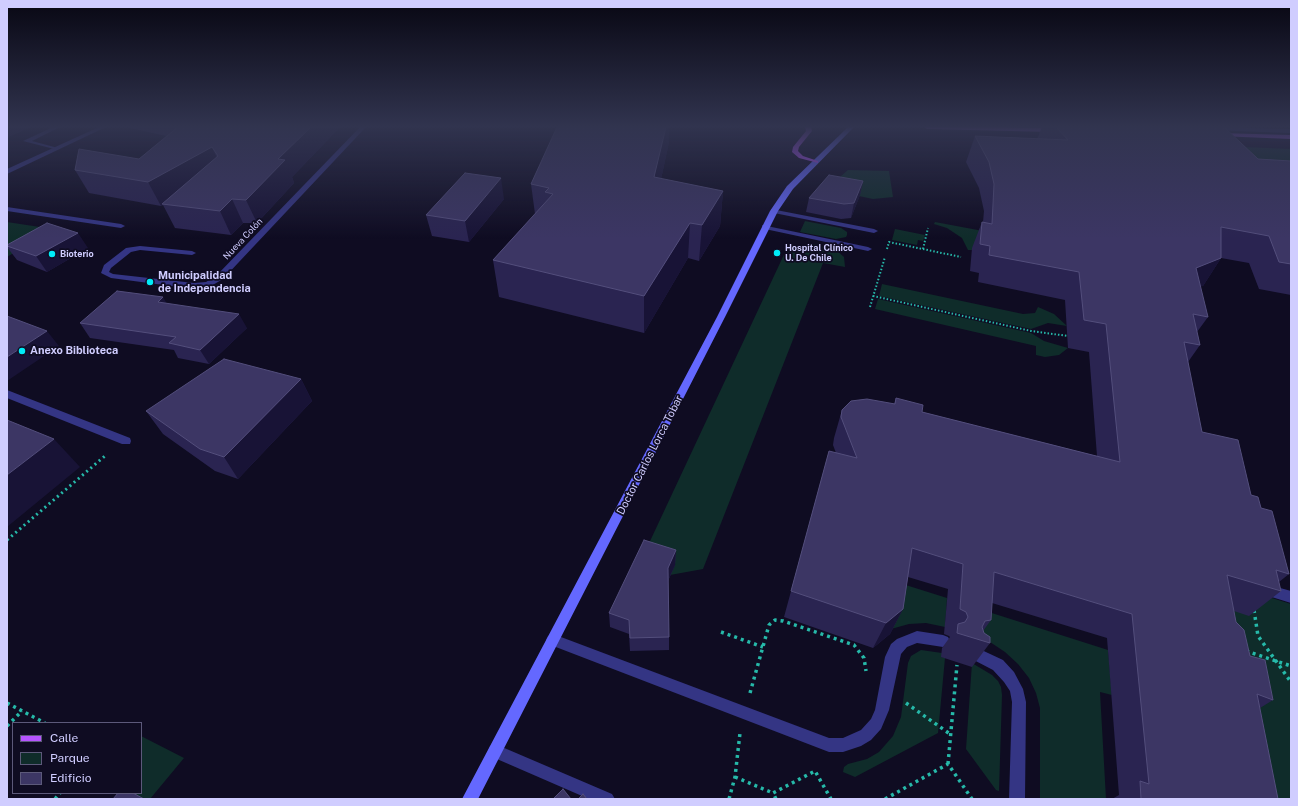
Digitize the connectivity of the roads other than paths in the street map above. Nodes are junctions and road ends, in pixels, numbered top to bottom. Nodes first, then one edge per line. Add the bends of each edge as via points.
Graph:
1 (23, 165) edge
2 (326, 165) edge
3 (813, 165) edge
4 (7, 172) edge
5 (7, 209) edge
6 (774, 211) junction
7 (121, 226) dead end
8 (765, 227) junction
9 (874, 231) dead end
10 (868, 249) dead end
11 (192, 253) dead end
12 (7, 394) edge
13 (126, 441) dead end
14 (1266, 590) edge
15 (1291, 597) edge
16 (553, 640) junction
17 (943, 641) dead end
18 (973, 652) edge
19 (495, 750) junction
20 (470, 799) edge
21 (607, 799) edge
22 (1017, 799) edge

1 - 4 street
2 - 11 street, Nueva Colón via 220,277 208,284 194,286 111,276 105,273 107,267 129,250 140,248
3 - 6 main road, Doctor Carlos Lorca Tobar via 790,188
5 - 7 street
6 - 8 main road, Doctor Carlos Lorca Tobar
6 - 9 street
8 - 10 street
8 - 16 main road, Doctor Carlos Lorca Tobar
12 - 13 street
14 - 15 street
16 - 17 street via 829,745 843,745 866,735 876,724 882,710 892,657 902,643 917,637
16 - 19 main road, Doctor Carlos Lorca Tobar
18 - 22 street via 998,665 1009,676 1016,689 1019,702
19 - 20 main road, Doctor Carlos Lorca Tobar
19 - 21 street

